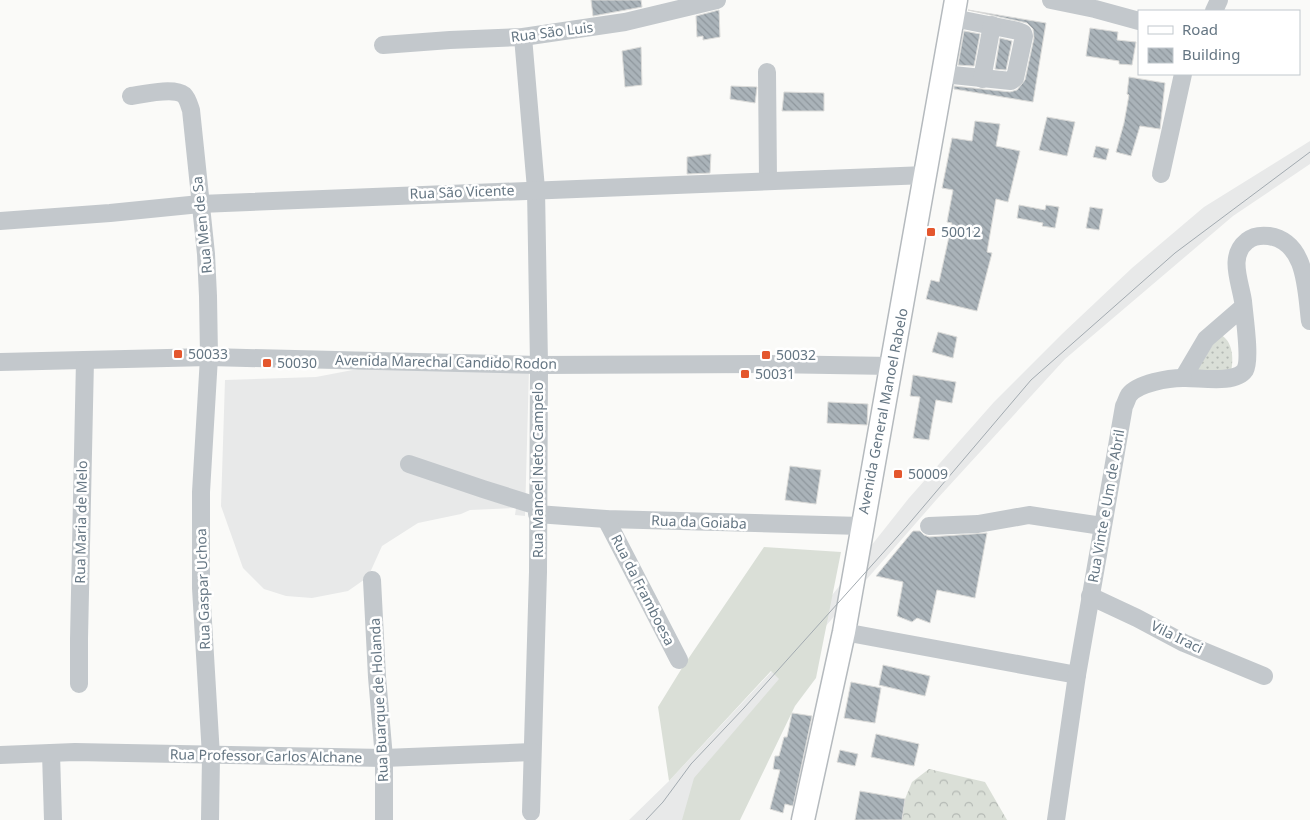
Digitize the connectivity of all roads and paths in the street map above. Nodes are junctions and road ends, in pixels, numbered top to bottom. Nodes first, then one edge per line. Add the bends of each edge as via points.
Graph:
1 (717, 0) edge
2 (1051, 0) edge
3 (954, 9) edge
4 (1138, 22) edge
5 (992, 26) junction
6 (523, 38) junction
7 (384, 44) dead end
8 (768, 72) dead end
9 (943, 74) junction
10 (1184, 75) edge
11 (982, 79) junction
12 (131, 96) dead end
13 (1161, 174) dead end
14 (926, 175) junction
15 (768, 180) junction
16 (536, 189) junction
17 (200, 204) junction
18 (0, 221) edge
19 (1243, 307) junction
20 (1310, 321) edge
21 (209, 358) junction
22 (85, 360) junction
23 (0, 362) edge
24 (539, 365) junction
25 (892, 366) junction
26 (1183, 378) junction
27 (409, 464) dead end
28 (537, 510) junction
29 (606, 519) junction
30 (861, 526) junction
31 (929, 526) dead end
32 (1102, 526) junction
33 (372, 580) dead end
34 (1090, 596) junction
35 (844, 632) junction
36 (679, 660) dead end
37 (1076, 675) junction
38 (1264, 676) dead end
39 (79, 684) dead end
40 (532, 752) junction
41 (51, 753) junction
42 (0, 755) edge
43 (211, 756) junction
44 (384, 758) junction
45 (531, 812) dead end
46 (53, 820) edge
47 (210, 820) edge
48 (384, 820) edge
49 (803, 820) edge
50 (1056, 820) edge

1 - 6 street, Rua São Luis via 625,22
2 - 4 street
3 - 5 street
3 - 9 main road, Avenida General Manoel Rabelo
5 - 11 street
5 - 11 street via 1018,30 1024,36 1013,81
6 - 7 street, Rua São Luis
6 - 16 street, Rua Manoel Neto Campelo
8 - 15 street
9 - 11 street
9 - 14 main road, Avenida General Manoel Rabelo
10 - 13 street
12 - 17 street, Rua Men de Sa via 169,91 183,94 188,100
14 - 15 street, Rua São Vicente
14 - 25 main road, Avenida General Manoel Rabelo
15 - 16 street, Rua São Vicente
16 - 17 street, Rua São Vicente
16 - 24 street, Rua Manoel Neto Campelo
17 - 18 street, Rua São Vicente
17 - 21 street, Rua Men de Sa via 206,254
19 - 20 street, Rua Vinte e Um de Abril via 1237,270 1238,251 1251,238 1270,236 1294,249 1305,277
19 - 26 street via 1206,340
19 - 26 street, Rua Vinte e Um de Abril via 1247,352 1245,369 1240,374 1220,380
21 - 22 street, Avenida Marechal Candido Rodon
21 - 24 street, Avenida Marechal Candido Rodon
21 - 43 street, Rua Gaspar Uchoa via 201,492 201,588
22 - 23 street, Avenida Marechal Candido Rodon
22 - 39 street, Rua Maria de Melo
24 - 25 street, Avenida Marechal Candido Rodon
24 - 28 street, Rua Manoel Neto Campelo
25 - 30 main road, Avenida General Manoel Rabelo
26 - 32 street, Rua Vinte e Um de Abril via 1146,385 1129,395 1124,406
27 - 28 street, Rua da Goiaba
28 - 29 street, Rua da Goiaba
28 - 40 street, Rua Manoel Neto Campelo
29 - 30 street, Rua da Goiaba
29 - 36 street, Rua da Framboesa
30 - 35 main road, Avenida General Manoel Rabelo
31 - 32 street via 978,524 1029,515
32 - 34 street, Rua Vinte e Um de Abril
33 - 44 street, Rua Buarque de Holanda
34 - 37 street, Rua Vinte e Um de Abril
34 - 38 street, Vila Iraci via 1184,642
35 - 37 street
35 - 49 main road, Avenida General Manoel Rabelo
37 - 50 street, Rua Vinte e Um de Abril
40 - 44 street, Rua Professor Carlos Alchane
40 - 45 street, Rua Manoel Neto Campelo
41 - 42 street, Rua Professor Carlos Alchane
41 - 43 street, Rua Professor Carlos Alchane
41 - 46 street
43 - 44 street, Rua Professor Carlos Alchane
43 - 47 street, Rua Gaspar Uchoa
44 - 48 street, Rua Buarque de Holanda

